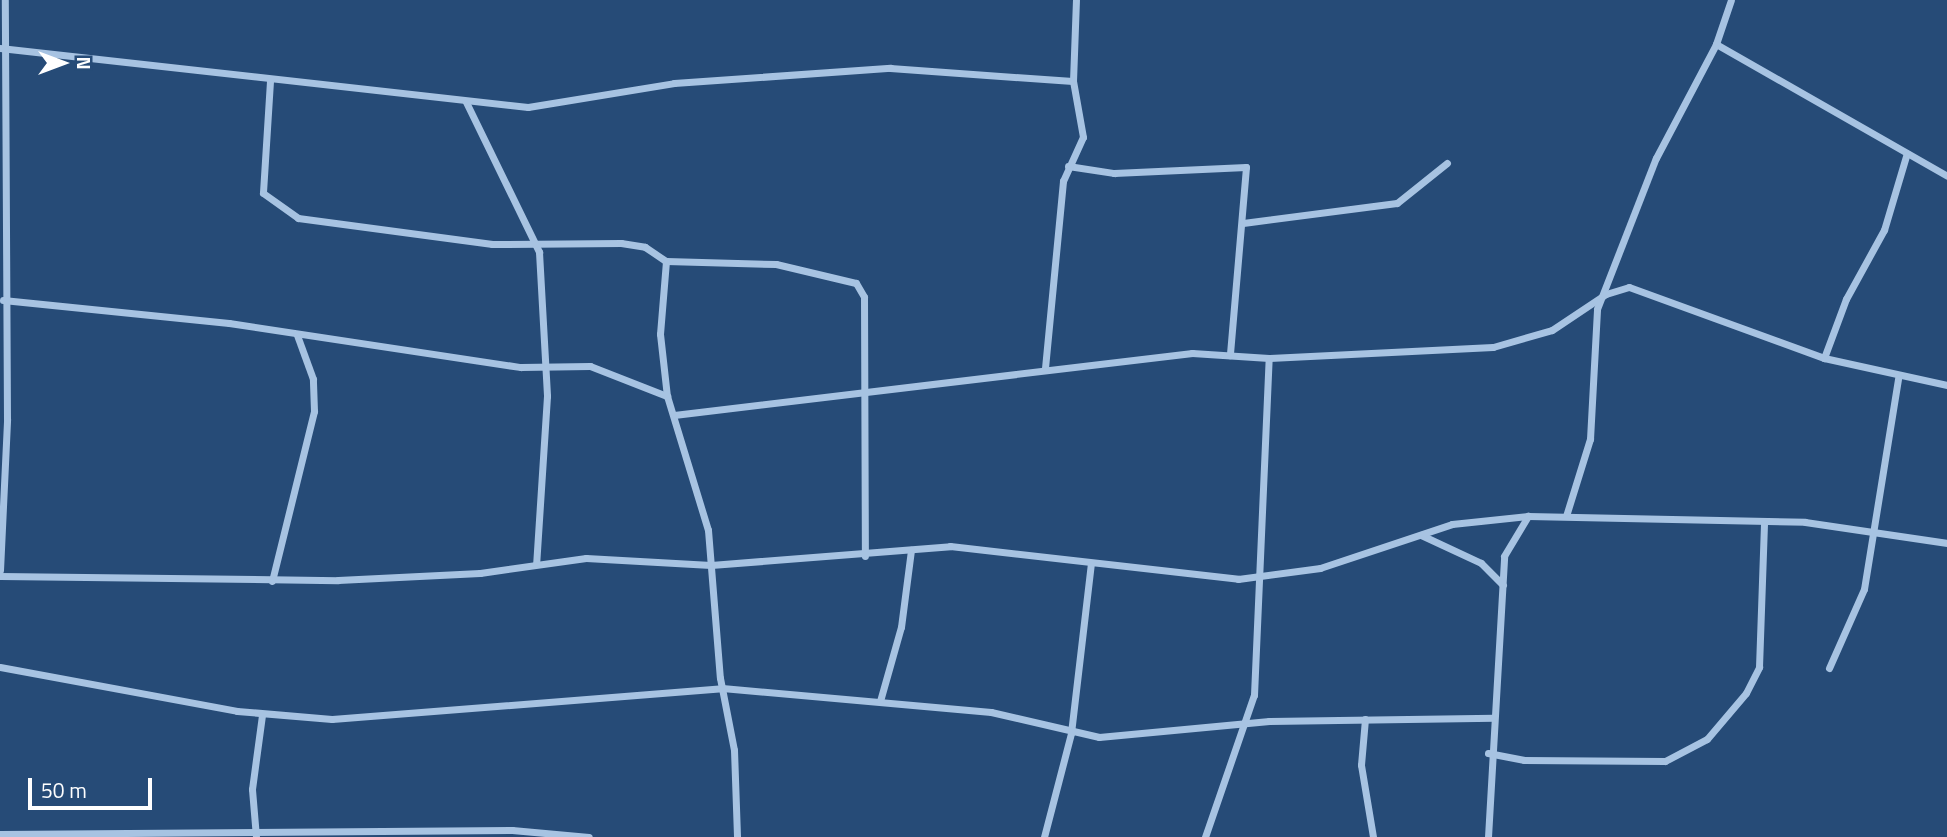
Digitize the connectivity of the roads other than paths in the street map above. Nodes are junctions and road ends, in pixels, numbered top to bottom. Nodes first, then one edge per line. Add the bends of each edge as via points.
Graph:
1 (5, 0) edge
2 (1076, 0) edge
3 (1731, 0) edge
4 (1716, 44) junction
5 (2, 48) edge
6 (270, 81) junction
7 (1073, 81) junction
8 (466, 102) junction
9 (1907, 153) junction
10 (1447, 163) dead end
11 (1068, 166) junction
12 (1947, 176) edge
13 (1243, 223) junction
14 (537, 244) junction
15 (666, 261) junction
16 (1606, 293) junction
17 (3, 300) junction
18 (1, 326) edge
19 (298, 335) junction
20 (1230, 355) junction
21 (1269, 358) junction
22 (1824, 358) junction
23 (541, 368) junction
24 (1045, 368) junction
25 (1898, 378) junction
26 (1947, 385) edge
27 (864, 389) junction
28 (667, 396) junction
29 (674, 415) junction
30 (3, 418) edge
31 (1528, 516) junction
32 (1566, 516) junction
33 (1764, 522) junction
34 (1870, 528) junction
35 (1420, 534) junction
36 (1947, 543) edge
37 (911, 550) junction
38 (865, 556) junction
39 (536, 564) junction
40 (1091, 564) junction
41 (711, 565) junction
42 (0, 570) edge
43 (0, 576) edge
44 (1257, 578) junction
45 (272, 581) junction
46 (1503, 585) junction
47 (0, 667) edge
48 (1829, 668) dead end
49 (722, 688) junction
50 (880, 701) junction
51 (262, 715) junction
52 (1494, 718) junction
53 (1365, 719) junction
54 (1247, 722) junction
55 (1071, 733) junction
56 (1488, 753) junction
57 (0, 834) edge
58 (256, 836) edge
59 (589, 837) edge
60 (737, 837) edge
61 (1044, 837) edge
62 (1205, 837) edge
63 (1373, 837) edge
64 (1488, 837) edge

1 - 5 street
2 - 7 street
3 - 4 street
4 - 9 street
4 - 16 street via 1656,158
5 - 6 street
5 - 17 street
6 - 8 street
6 - 14 street via 260,176 274,205 298,218 384,233
7 - 8 street via 890,68 674,83 528,107
7 - 11 street via 1083,137
8 - 14 street
9 - 12 street
9 - 22 street via 1884,230 1846,299
10 - 13 street via 1397,203
11 - 13 street via 1114,173 1246,167
11 - 24 street via 1052,255
13 - 20 street
14 - 15 street via 621,243 645,247
14 - 23 street
15 - 27 street via 776,264 856,283 864,297
15 - 28 street via 660,334
16 - 21 street via 1552,330 1514,344
16 - 22 street via 1636,289
16 - 32 street via 1595,321 1590,439
17 - 18 street
17 - 19 street
18 - 30 street
19 - 23 street
19 - 45 street via 313,379 314,411
20 - 21 street
20 - 24 street via 1192,353
21 - 44 street
22 - 25 street
23 - 28 street via 604,369
23 - 39 street via 547,396
24 - 27 street
25 - 26 street
25 - 34 street
27 - 29 street
27 - 38 street
28 - 29 street
29 - 41 street via 708,530
30 - 42 street
31 - 32 street
31 - 35 street via 1484,516
31 - 46 street via 1507,546
32 - 33 street
33 - 34 street
33 - 56 street via 1759,667 1746,694 1698,747 1665,761 1632,762
34 - 36 street
34 - 48 street via 1857,610
35 - 44 street via 1320,568
35 - 46 street via 1481,563
37 - 38 street
37 - 40 street via 950,546
37 - 50 street via 901,627
38 - 41 street
39 - 41 street via 599,558
39 - 45 street via 480,573
40 - 44 street
40 - 55 street
41 - 49 street
43 - 45 street
44 - 54 street via 1256,672
46 - 52 street
47 - 51 street
49 - 50 street
49 - 51 street via 332,719
49 - 60 street via 733,741
50 - 55 street via 991,712
51 - 58 street via 252,789
52 - 53 street
52 - 56 street
53 - 54 street
53 - 63 street via 1362,777
54 - 55 street via 1112,738
54 - 62 street
55 - 61 street
56 - 64 street
57 - 58 street
58 - 59 street via 512,830

